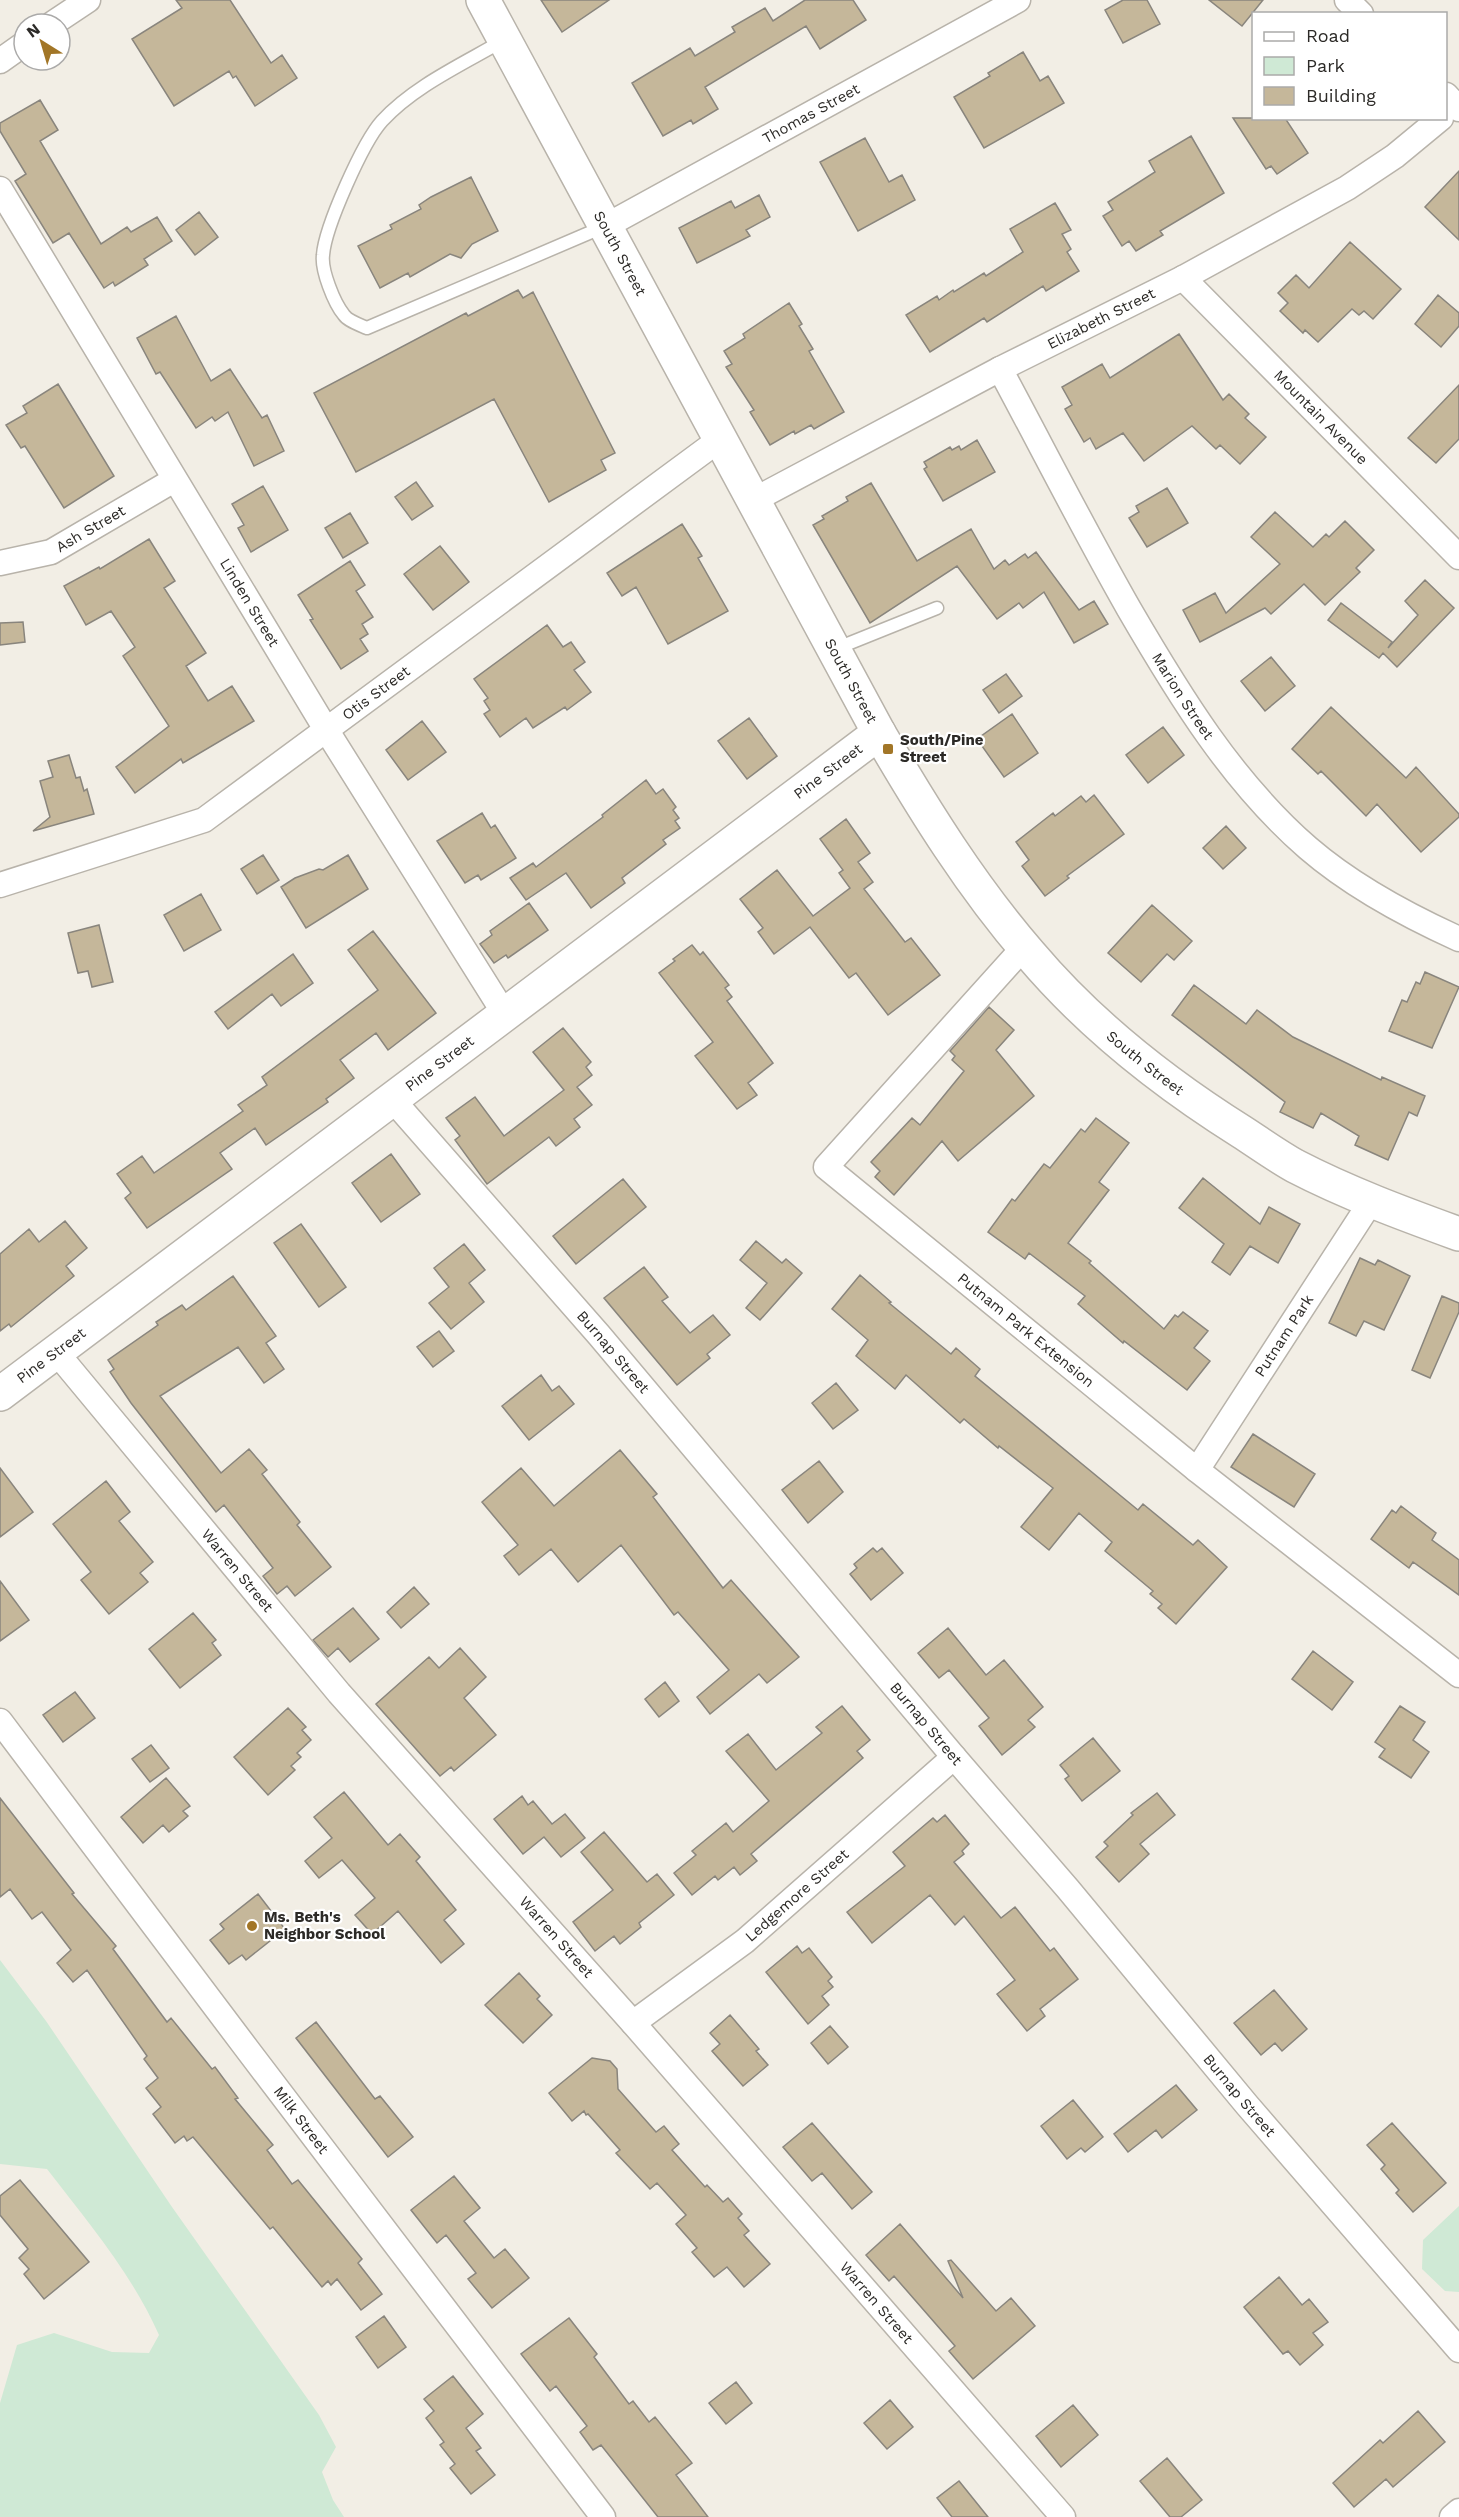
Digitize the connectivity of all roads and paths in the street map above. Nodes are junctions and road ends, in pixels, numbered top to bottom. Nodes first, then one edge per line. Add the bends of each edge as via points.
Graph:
1 (88, 0) edge
2 (483, 0) edge
3 (1018, 0) edge
4 (1347, 0) edge
5 (70, 12) edge
6 (1359, 12) edge
7 (504, 40) junction
8 (1437, 120) edge
9 (0, 189) edge
10 (604, 227) junction
11 (1183, 278) junction
12 (1000, 369) junction
13 (720, 440) junction
14 (174, 480) junction
15 (752, 501) junction
16 (1459, 557) edge
17 (0, 563) edge
18 (937, 608) dead end
19 (833, 650) junction
20 (327, 731) junction
21 (879, 733) junction
22 (0, 885) edge
23 (1459, 939) edge
24 (1024, 947) junction
25 (504, 1013) junction
26 (392, 1098) junction
27 (1372, 1200) junction
28 (1455, 1226) edge
29 (56, 1352) junction
30 (0, 1394) edge
31 (1197, 1470) junction
32 (1459, 1675) edge
33 (0, 1721) edge
34 (954, 1757) junction
35 (633, 2023) junction
36 (1459, 2350) edge
37 (1459, 2511) edge
38 (603, 2517) edge
39 (1063, 2517) edge
40 (1452, 2517) edge

1 - 5 street
2 - 7 main road, South Street
3 - 10 street, Thomas Street
4 - 6 street
7 - 10 main road, South Street
7 - 10 lane via 415,92 381,122 353,170 322,256 329,288 339,307 344,316 367,328
8 - 11 street, Elizabeth Street via 1395,156 1347,188
9 - 14 street, Linden Street
10 - 13 main road, South Street
11 - 12 street, Elizabeth Street
11 - 16 street, Mountain Avenue
12 - 15 street, Elizabeth Street
12 - 23 street, Marion Street via 1162,666 1223,755 1277,819 1318,856 1356,884 1424,924
13 - 15 main road, South Street
13 - 20 street, Otis Street
14 - 17 street, Ash Street via 51,552
14 - 20 street, Linden Street
15 - 19 main road, South Street
18 - 19 lane
19 - 21 main road, South Street
20 - 22 street, Otis Street via 204,820
20 - 25 street, Linden Street
21 - 24 main road, South Street via 966,873
21 - 25 main road, Pine Street
24 - 27 main road, South Street via 1087,1014 1205,1109 1295,1166
24 - 31 street, Putnam Park Extension via 825,1167
25 - 26 main road, Pine Street
26 - 29 main road, Pine Street
26 - 34 street, Burnap Street via 599,1335
27 - 28 main road, South Street
27 - 31 street, Putnam Park
29 - 30 main road, Pine Street
29 - 35 street, Warren Street via 339,1693
31 - 32 street, Putnam Park Extension
33 - 38 street, Milk Street
34 - 35 street, Ledgemore Street via 745,1941
34 - 36 street, Burnap Street
35 - 39 street, Warren Street
37 - 40 street

